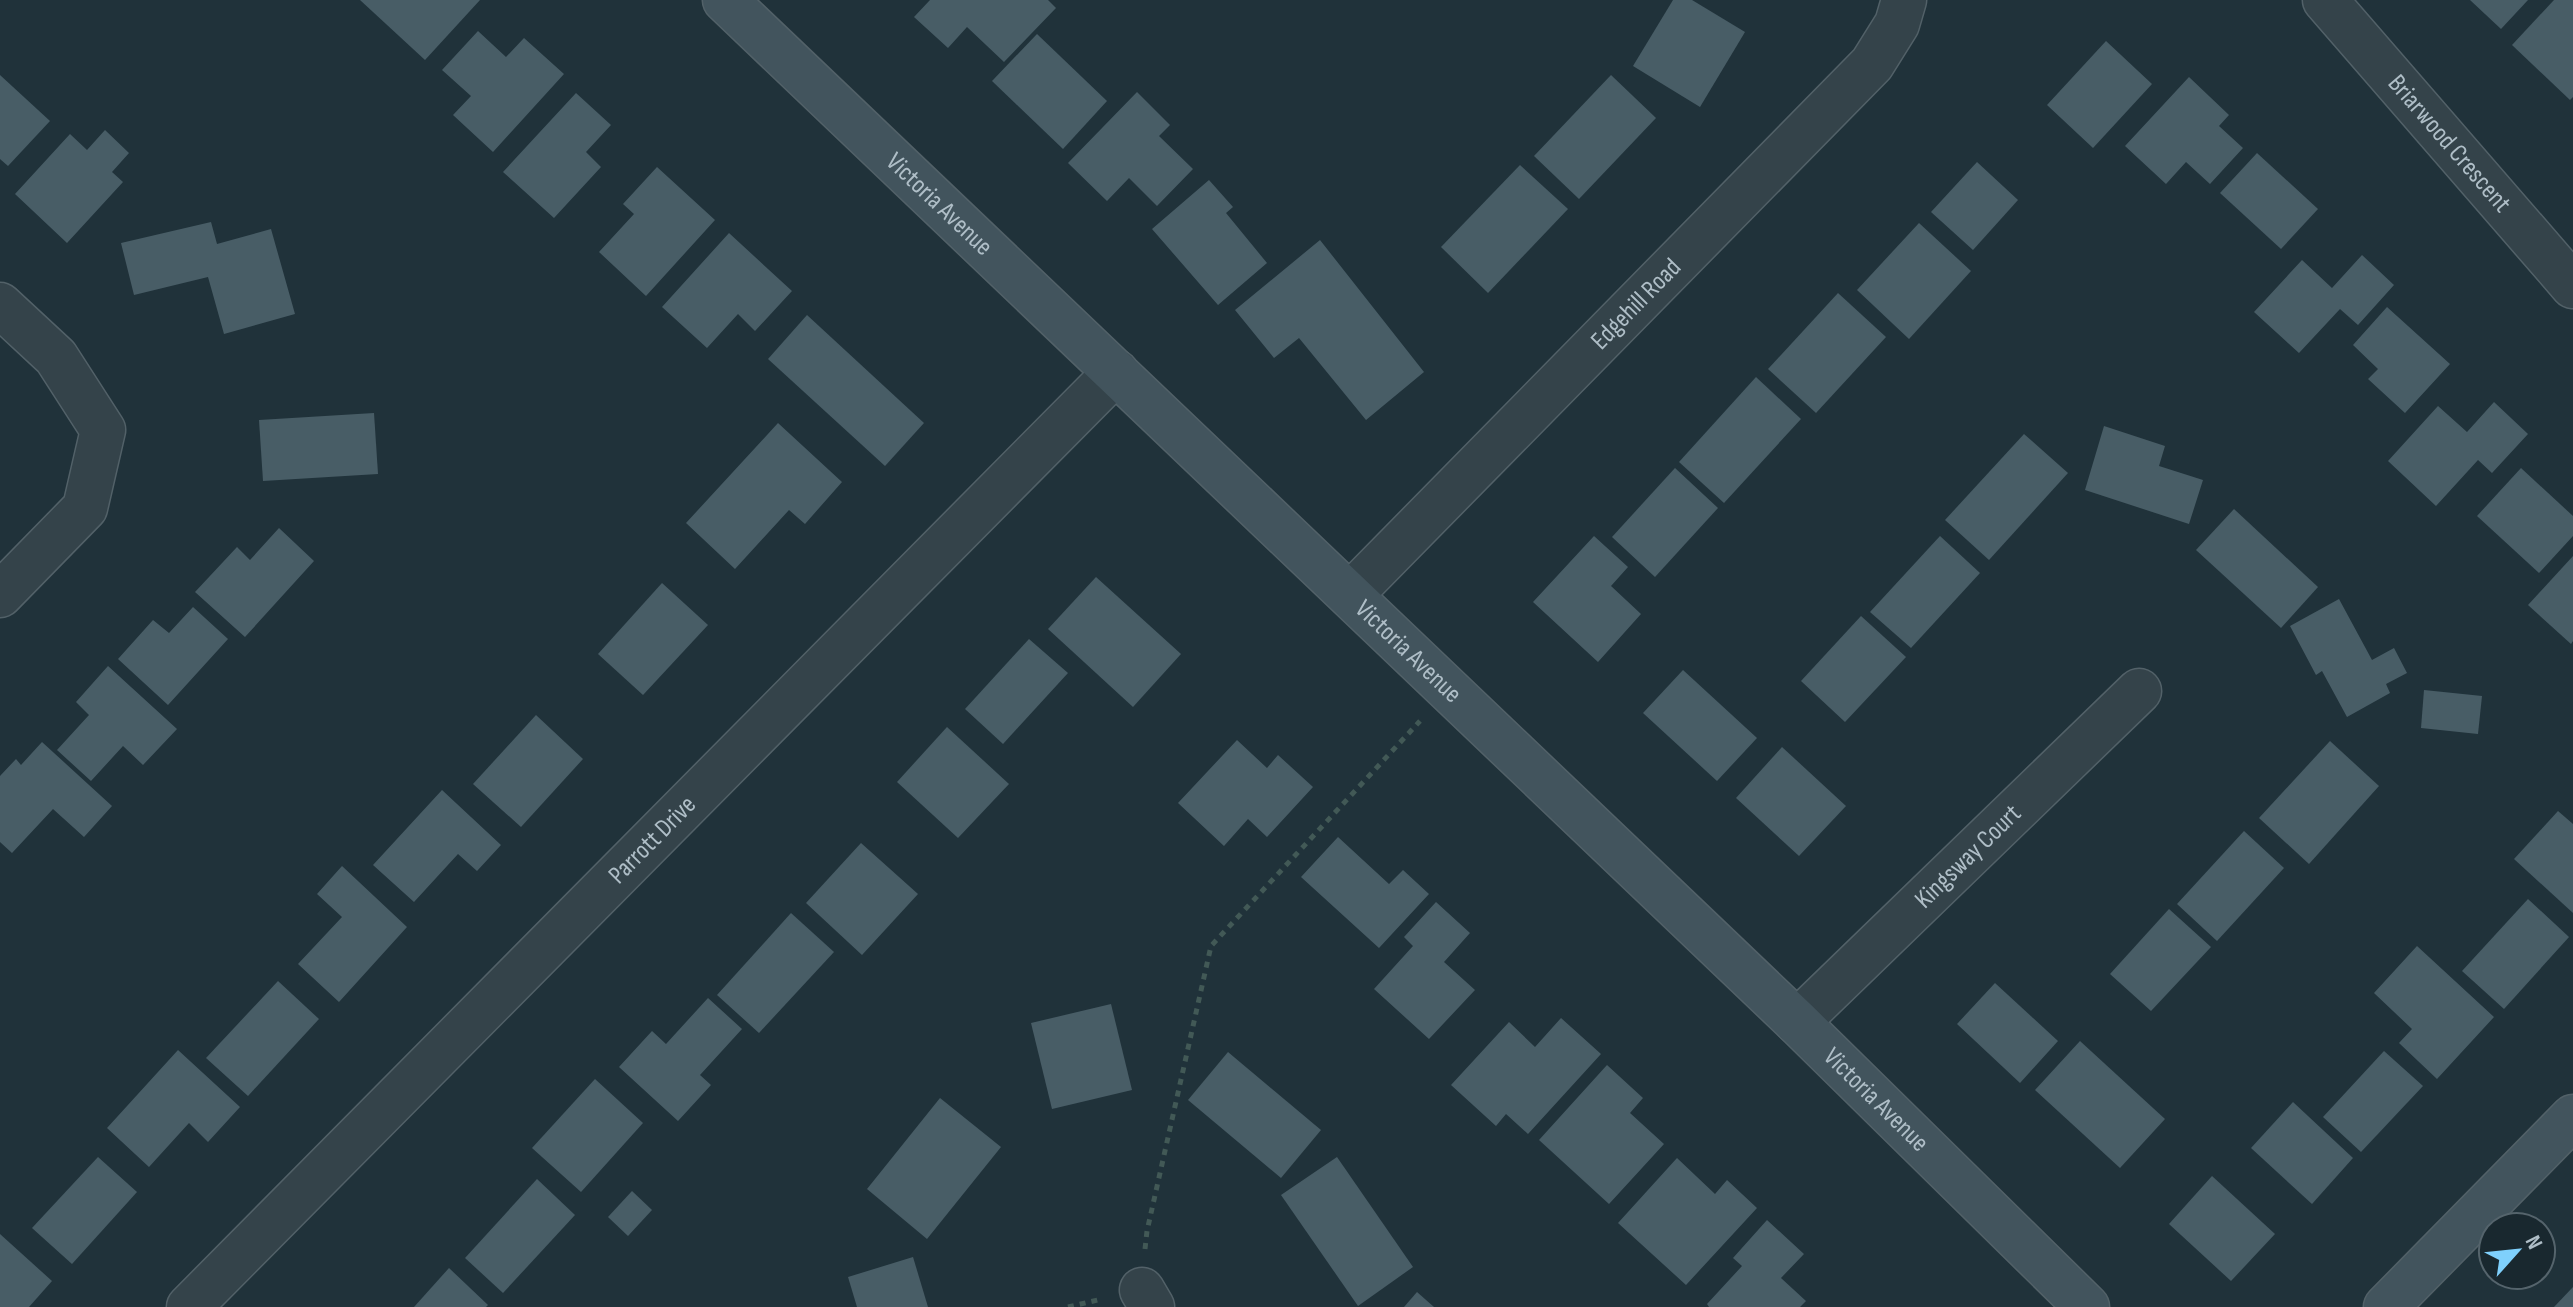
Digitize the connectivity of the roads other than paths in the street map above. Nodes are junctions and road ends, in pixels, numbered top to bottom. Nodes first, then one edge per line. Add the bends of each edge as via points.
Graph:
1 (725, 0) edge
2 (1904, 0) edge
3 (2325, 0) edge
4 (2573, 286) edge
5 (0, 305) edge
6 (1116, 372) junction
7 (0, 595) edge
8 (1350, 595) junction
9 (2139, 691) dead end
10 (1797, 1022) junction
11 (2573, 1117) edge
12 (189, 1307) edge
13 (2087, 1307) edge
14 (2386, 1307) edge

1 - 6 street, Victoria Avenue
2 - 8 street, Edgehill Road via 1897,24 1872,64
3 - 4 street, Briarwood Crescent
5 - 7 street via 56,357 103,430 85,508
6 - 8 street, Victoria Avenue
6 - 12 street, Parrott Drive
8 - 10 street, Victoria Avenue
9 - 10 street, Kingsway Court
10 - 13 street, Victoria Avenue
11 - 14 street

